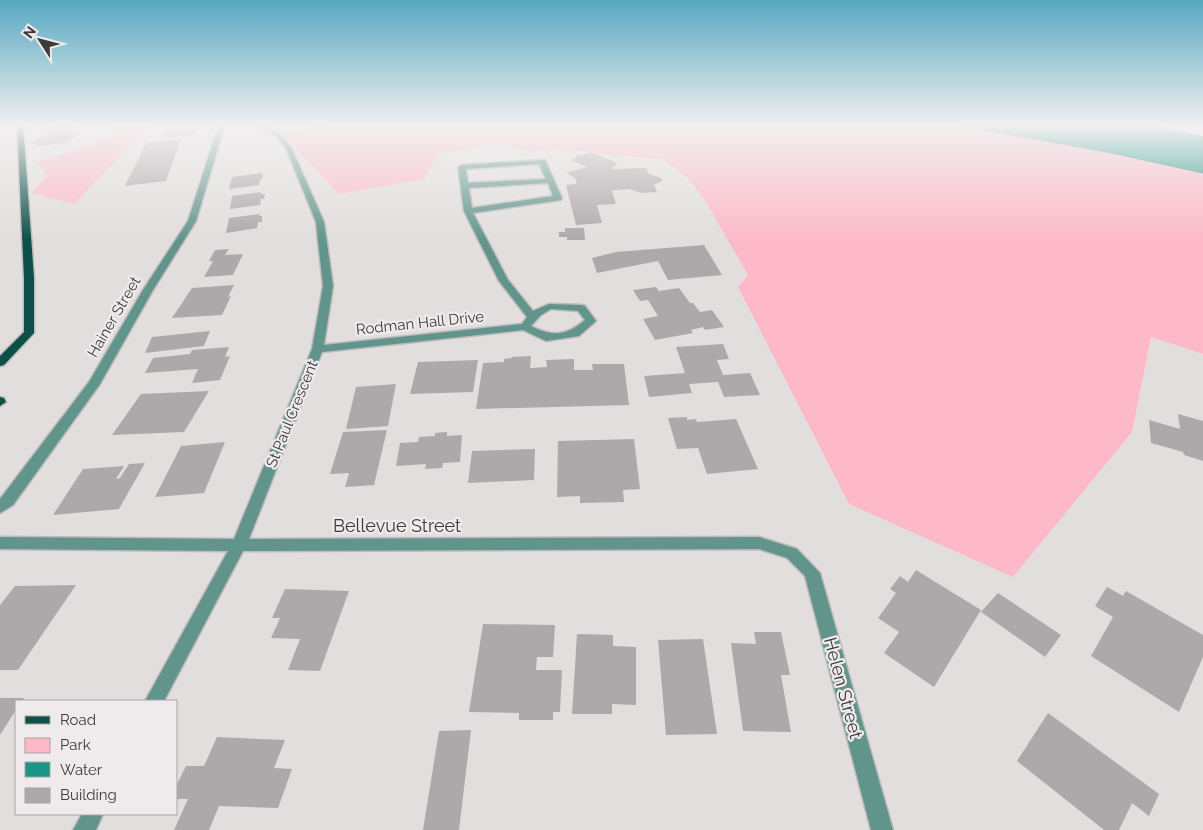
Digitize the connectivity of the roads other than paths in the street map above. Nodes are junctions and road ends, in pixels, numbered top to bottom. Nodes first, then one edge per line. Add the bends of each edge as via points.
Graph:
1 (22, 163) edge
2 (210, 163) edge
3 (295, 163) edge
4 (530, 163) edge
5 (542, 163) edge
6 (550, 181) junction
7 (464, 186) junction
8 (468, 211) junction
9 (532, 316) junction
10 (525, 327) junction
11 (318, 349) junction
12 (0, 363) edge
13 (0, 507) edge
14 (0, 543) edge
15 (239, 545) junction
16 (792, 553) joint
17 (155, 700) edge
18 (92, 815) edge
19 (84, 830) edge
20 (882, 830) edge

1 - 12 main road via 29,332
2 - 13 street, Hainer Street via 192,221 94,384 8,501
3 - 11 street, St Paul Crescent via 320,222 328,286
4 - 7 street via 462,167
5 - 6 street
6 - 7 street
6 - 8 street via 558,198
7 - 8 street
8 - 9 street via 504,281
9 - 10 street
9 - 10 street via 550,305 581,308 591,321 575,334 546,338
10 - 11 street, Rodman Hall Drive
11 - 15 street, St Paul Crescent
14 - 15 street, Bellevue Street
15 - 16 street, Bellevue Street via 759,543
15 - 17 street, St Paul Crescent
16 - 20 street, Helen Street via 812,573
18 - 19 street

